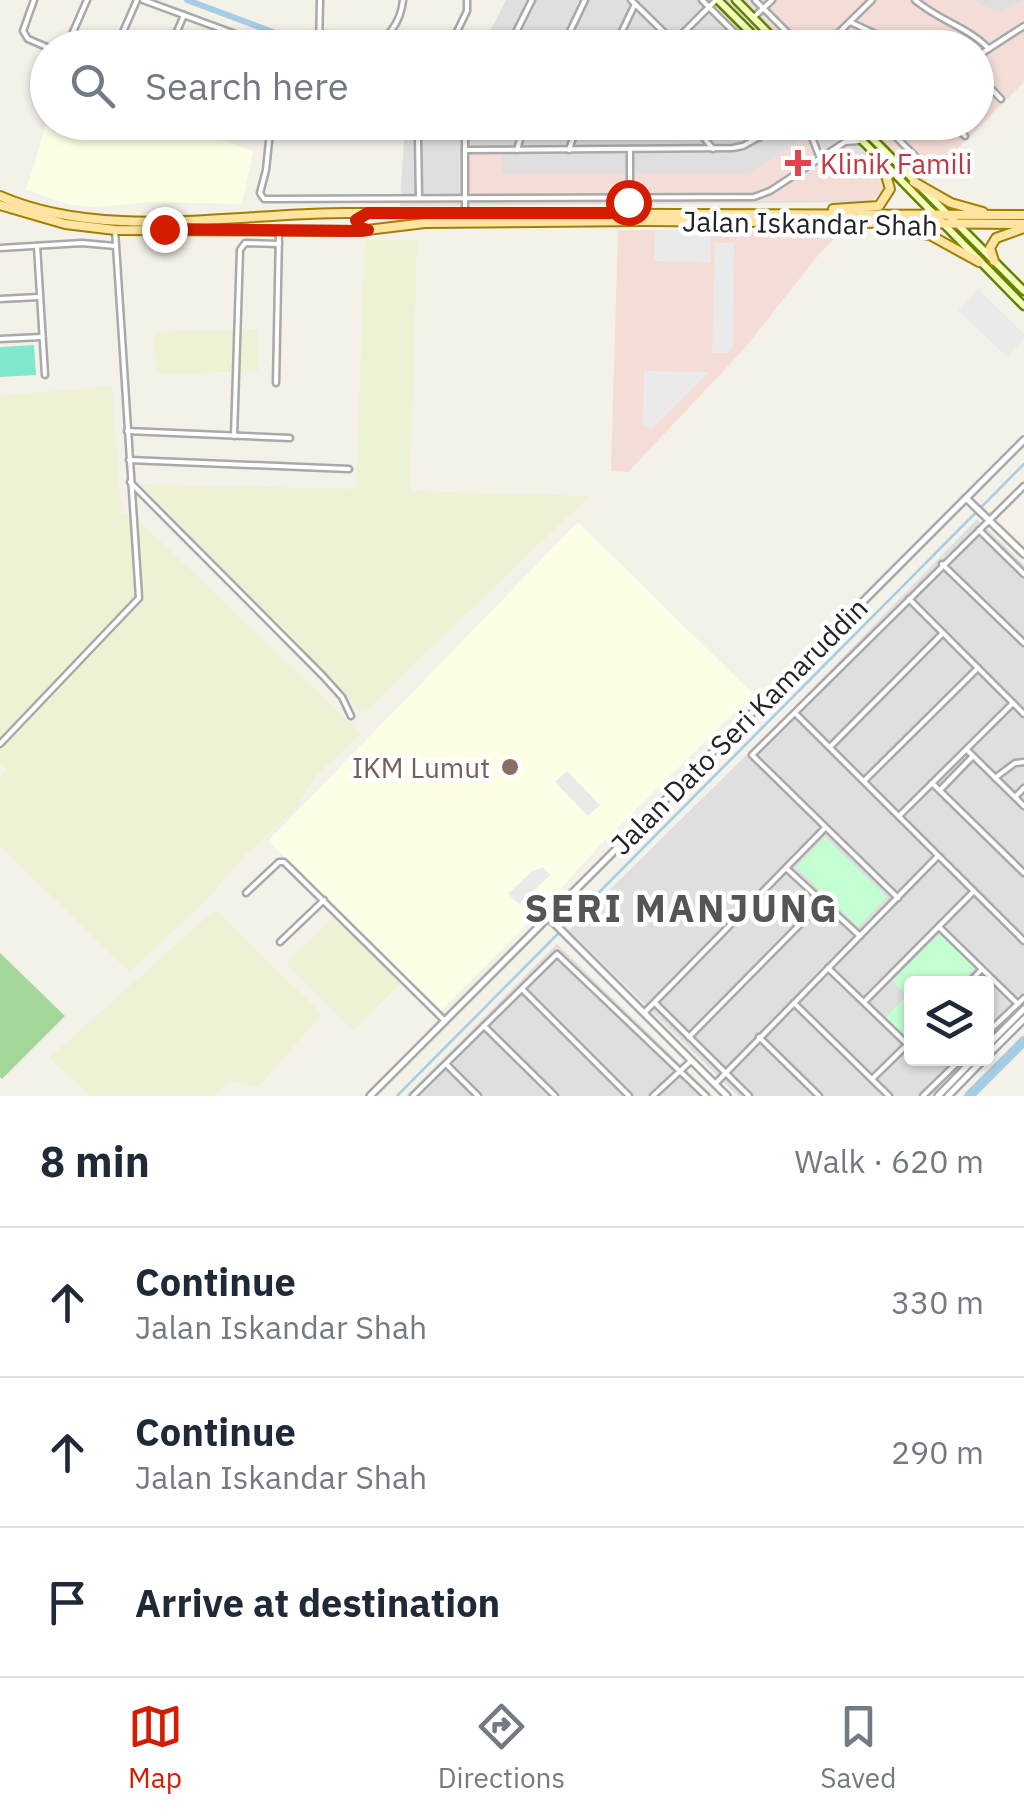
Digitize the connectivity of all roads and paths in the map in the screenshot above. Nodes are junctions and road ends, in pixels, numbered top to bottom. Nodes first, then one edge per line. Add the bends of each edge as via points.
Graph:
1 (34, 0) edge
2 (87, 0) edge
3 (140, 0) edge
4 (320, 0) edge
5 (403, 0) edge
6 (468, 0) edge
7 (532, 0) edge
8 (585, 0) edge
9 (702, 0) edge
10 (717, 0) edge
11 (736, 0) edge
12 (755, 0) edge
13 (772, 0) edge
14 (872, 0) edge
15 (915, 0) edge
16 (633, 2) edge
17 (709, 7) junction
18 (764, 9) junction
19 (184, 15) junction
20 (754, 18) junction
21 (850, 22) junction
22 (1024, 26) edge
23 (74, 30) edge
24 (125, 30) edge
25 (178, 30) edge
26 (225, 30) edge
27 (319, 30) edge
28 (391, 30) edge
29 (457, 30) edge
30 (517, 30) edge
31 (571, 30) edge
32 (621, 30) edge
33 (662, 30) edge
34 (686, 30) edge
35 (732, 30) edge
36 (748, 30) edge
37 (755, 30) edge
38 (766, 30) edge
39 (785, 30) edge
40 (842, 30) edge
41 (867, 30) edge
42 (963, 30) edge
43 (30, 41) edge
44 (994, 46) edge
45 (994, 92) edge
46 (1001, 99) dead end
47 (269, 140) edge
48 (418, 140) edge
49 (467, 140) edge
50 (520, 140) edge
51 (572, 140) edge
52 (705, 140) edge
53 (756, 140) edge
54 (813, 140) edge
55 (872, 140) edge
56 (895, 140) edge
57 (862, 141) joint
58 (845, 142) joint
59 (875, 142) joint
60 (630, 149) junction
61 (712, 149) junction
62 (465, 150) junction
63 (517, 150) junction
64 (568, 150) junction
65 (820, 158) junction
66 (882, 162) junction
67 (930, 172) dead end
68 (914, 182) junction
69 (0, 196) edge
70 (465, 197) junction
71 (419, 198) junction
72 (630, 198) junction
73 (0, 205) edge
74 (331, 213) junction
75 (368, 213) junction
76 (621, 213) junction
77 (642, 213) junction
78 (794, 213) junction
79 (466, 214) junction
80 (934, 215) junction
81 (948, 215) junction
82 (1000, 215) junction
83 (1024, 215) edge
84 (943, 224) junction
85 (956, 224) junction
86 (859, 225) junction
87 (1024, 226) edge
88 (279, 229) junction
89 (115, 230) junction
90 (368, 230) junction
91 (335, 231) junction
92 (278, 244) junction
93 (37, 246) junction
94 (116, 246) junction
95 (0, 248) edge
96 (994, 261) junction
97 (979, 262) junction
98 (1024, 291) edge
99 (39, 297) junction
100 (0, 300) edge
101 (1024, 306) edge
102 (42, 336) junction
103 (0, 339) edge
104 (45, 374) dead end
105 (276, 383) dead end
106 (127, 430) junction
107 (234, 436) junction
108 (290, 438) dead end
109 (1024, 440) edge
110 (129, 460) junction
111 (348, 469) dead end
112 (130, 482) junction
113 (1024, 486) edge
114 (966, 498) junction
115 (990, 520) junction
116 (979, 530) junction
117 (1024, 554) edge
118 (942, 564) junction
119 (1024, 574) edge
120 (909, 599) junction
121 (943, 633) junction
122 (1024, 644) edge
123 (978, 668) junction
124 (1013, 703) junction
125 (795, 714) junction
126 (1024, 714) edge
127 (351, 716) dead end
128 (0, 744) edge
129 (830, 747) junction
130 (966, 749) junction
131 (973, 756) junction
132 (1024, 762) edge
133 (995, 778) junction
134 (864, 782) junction
135 (932, 783) junction
136 (1024, 788) edge
137 (940, 790) junction
138 (1015, 797) junction
139 (1024, 806) edge
140 (898, 816) junction
141 (825, 828) junction
142 (938, 856) junction
143 (786, 868) junction
144 (1024, 873) edge
145 (973, 891) junction
146 (246, 893) dead end
147 (898, 898) junction
148 (324, 900) junction
149 (823, 901) junction
150 (548, 918) junction
151 (939, 926) junction
152 (860, 936) junction
153 (1024, 941) edge
154 (280, 942) dead end
155 (828, 968) junction
156 (982, 969) junction
157 (975, 976) edge
158 (521, 988) junction
159 (1024, 998) edge
160 (654, 1002) junction
161 (864, 1002) junction
162 (794, 1003) junction
163 (1021, 1006) edge
164 (644, 1013) junction
165 (1024, 1019) edge
166 (445, 1021) junction
167 (484, 1026) junction
168 (994, 1028) edge
169 (690, 1037) junction
170 (760, 1037) junction
171 (994, 1037) edge
172 (904, 1038) edge
173 (904, 1047) edge
174 (994, 1050) edge
175 (445, 1064) junction
176 (685, 1065) junction
177 (954, 1066) edge
178 (967, 1066) edge
179 (978, 1066) edge
180 (726, 1072) junction
181 (872, 1079) junction
182 (715, 1084) junction
183 (370, 1096) edge
184 (413, 1096) edge
185 (478, 1096) edge
186 (555, 1096) edge
187 (629, 1096) edge
188 (654, 1096) edge
189 (706, 1096) edge
190 (727, 1096) edge
191 (749, 1096) edge
192 (818, 1096) edge
193 (889, 1096) edge
194 (924, 1096) edge
195 (938, 1096) edge
196 (948, 1096) edge

1 - 43 street via 23,32
2 - 23 street
3 - 19 street
3 - 24 street
4 - 27 street
5 - 28 street
6 - 29 street
7 - 30 street
8 - 31 street
9 - 17 street
10 - 17 street
10 - 36 main road
11 - 20 main road
12 - 18 street
13 - 18 street
14 - 21 street
15 - 42 street
16 - 32 street
16 - 33 street
17 - 34 street
17 - 35 street
18 - 20 street
18 - 39 street
19 - 25 street
19 - 26 street
20 - 37 main road
20 - 38 main road
21 - 40 street
21 - 41 street
22 - 44 street
45 - 46 street
47 - 71 street via 264,199
48 - 71 street
49 - 62 street
50 - 63 street
51 - 64 street
52 - 61 street
53 - 61 street
54 - 65 street
55 - 59 main road
56 - 67 street
57 - 58 street
57 - 66 main road
58 - 65 street
59 - 68 main road
60 - 61 street
60 - 64 street
60 - 72 street
62 - 63 street
62 - 70 street
63 - 64 street
65 - 72 street via 760,196
66 - 78 main road via 890,188 879,206
66 - 80 main road
68 - 81 main road
68 - 82 main road via 951,203
69 - 74 main road, Jalan Iskandar Shah via 56,214 123,220
70 - 71 street
70 - 72 street
70 - 79 street
72 - 76 street
72 - 77 street
73 - 89 main road, Jalan Iskandar Shah via 54,222
74 - 75 main road, Jalan Iskandar Shah
74 - 91 main road via 344,220
75 - 79 main road, Jalan Iskandar Shah
75 - 90 main road via 356,220
76 - 77 main road, Jalan Iskandar Shah
76 - 79 main road, Jalan Iskandar Shah
77 - 78 main road, Jalan Iskandar Shah
78 - 80 main road, Jalan Iskandar Shah
80 - 81 main road, Jalan Iskandar Shah
80 - 84 main road
81 - 82 main road, Jalan Iskandar Shah
81 - 85 main road
82 - 83 main road, Jalan Iskandar Shah
84 - 85 main road, Jalan Iskandar Shah
84 - 86 main road, Jalan Iskandar Shah
84 - 97 main road
85 - 87 main road, Jalan Iskandar Shah
85 - 96 main road
86 - 90 main road, Jalan Iskandar Shah via 644,221
86 - 97 main road via 930,234
87 - 96 main road via 996,238 990,248
88 - 89 main road, Jalan Iskandar Shah
88 - 91 main road, Jalan Iskandar Shah
88 - 92 street
89 - 94 street
90 - 91 main road, Jalan Iskandar Shah
92 - 105 street
92 - 107 street via 245,243 240,250
93 - 94 street
93 - 95 street
93 - 99 street
94 - 106 street
96 - 98 main road
97 - 101 main road
99 - 100 street
99 - 102 street
102 - 103 street
102 - 104 street
106 - 107 street
106 - 110 street
107 - 108 street
109 - 114 street, Jalan Dato Seri Kamaruddin
110 - 111 street
110 - 112 street
112 - 127 street via 323,676
112 - 128 street via 137,602
113 - 115 street
114 - 115 street
114 - 150 street, Jalan Dato Seri Kamaruddin
115 - 116 street
115 - 117 street
116 - 118 street
116 - 119 street
118 - 120 street
118 - 122 street
120 - 121 street
120 - 125 street
121 - 123 street
121 - 129 street
123 - 124 street
123 - 134 street
124 - 126 street
124 - 130 street
125 - 129 street
125 - 141 street via 752,754
129 - 134 street
130 - 131 street
130 - 135 street
131 - 133 street
131 - 137 street
132 - 133 street
133 - 138 street
134 - 140 street
135 - 137 street
135 - 140 street
136 - 138 street
137 - 144 street
138 - 139 street
140 - 142 street
141 - 143 street
141 - 147 street
142 - 145 street
142 - 147 street
143 - 149 street
143 - 160 street
145 - 151 street
145 - 153 street
146 - 148 street via 282,861
147 - 152 street
148 - 154 street
148 - 166 street
149 - 152 street
149 - 169 street
150 - 164 street
150 - 166 street, Jalan Dato Seri Kamaruddin
151 - 156 street
151 - 161 street
152 - 155 street
155 - 161 street
155 - 162 street
156 - 157 street
156 - 163 street
158 - 167 street
158 - 176 street via 559,955
158 - 187 street
159 - 163 street
160 - 164 street
160 - 169 street
161 - 172 street
162 - 170 street
162 - 181 street
163 - 168 street
163 - 171 street
164 - 176 street via 678,1048
165 - 174 street
166 - 183 street, Jalan Dato Seri Kamaruddin
167 - 175 street
167 - 186 street
169 - 180 street
170 - 180 street
170 - 192 street
173 - 181 street
175 - 184 street
175 - 185 street
176 - 182 street
176 - 188 street
176 - 189 street
177 - 194 street
178 - 195 street
179 - 196 street
180 - 182 street
180 - 191 street
181 - 193 street
182 - 190 street

